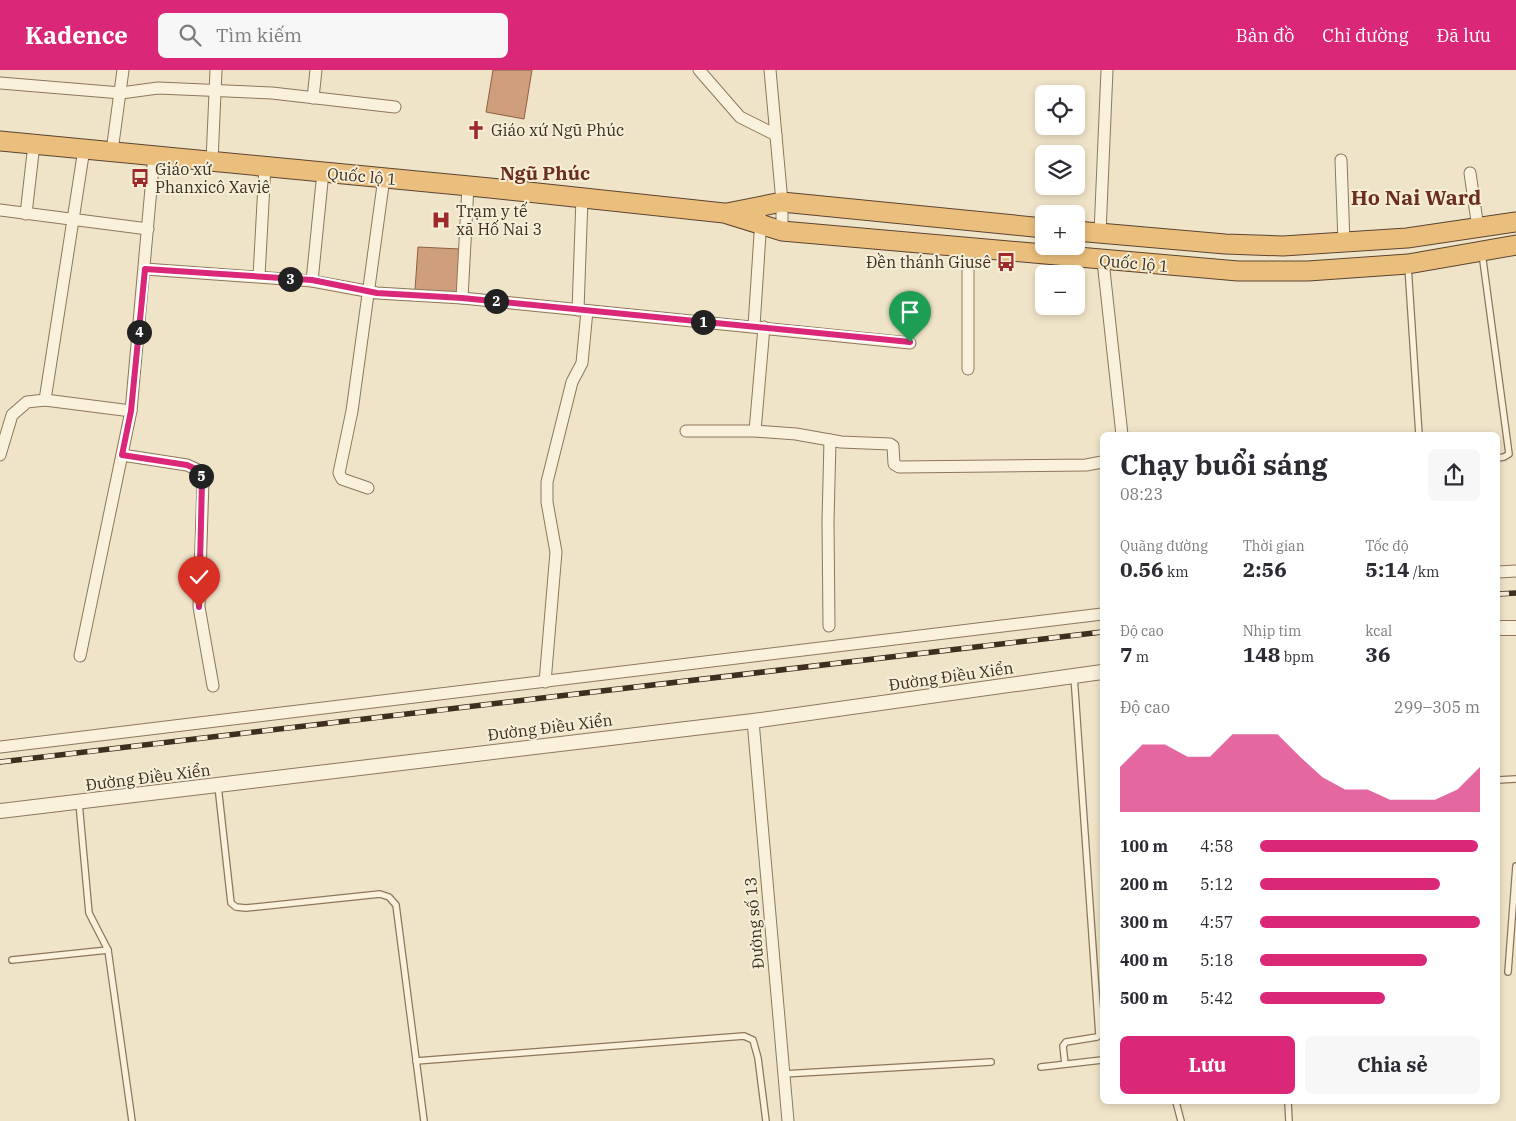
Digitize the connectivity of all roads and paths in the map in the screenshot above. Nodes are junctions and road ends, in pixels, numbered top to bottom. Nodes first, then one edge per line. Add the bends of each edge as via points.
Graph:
1 (1, 70) edge
2 (124, 70) edge
3 (216, 70) edge
4 (316, 70) edge
5 (699, 70) edge
6 (770, 70) edge
7 (1107, 70) edge
8 (1, 83) edge
9 (215, 90) junction
10 (121, 93) junction
11 (313, 98) junction
12 (395, 107) dead end
13 (776, 136) junction
14 (0, 141) edge
15 (34, 144) junction
16 (84, 149) junction
17 (112, 152) junction
18 (154, 155) junction
19 (1341, 160) dead end
20 (212, 161) junction
21 (265, 166) junction
22 (323, 172) junction
23 (1470, 172) dead end
24 (384, 178) junction
25 (468, 186) junction
26 (582, 198) junction
27 (782, 202) junction
28 (763, 206) junction
29 (0, 211) edge
30 (26, 214) junction
31 (724, 214) junction
32 (74, 221) junction
33 (1516, 222) edge
34 (761, 225) junction
35 (1035, 227) edge
36 (1478, 228) junction
37 (148, 229) junction
38 (782, 231) junction
39 (1085, 232) edge
40 (1100, 234) junction
41 (1344, 242) junction
42 (1516, 245) edge
43 (968, 248) junction
44 (1482, 251) junction
45 (1103, 260) junction
46 (1408, 264) junction
47 (145, 269) junction
48 (259, 276) junction
49 (312, 280) junction
50 (368, 290) junction
51 (462, 298) junction
52 (582, 310) junction
53 (759, 327) junction
54 (910, 342) dead end
55 (968, 369) dead end
56 (45, 400) junction
57 (131, 411) junction
58 (686, 431) dead end
59 (756, 431) junction
60 (1122, 432) edge
61 (1418, 432) edge
62 (830, 440) junction
63 (0, 455) edge
64 (122, 455) junction
65 (1500, 458) edge
66 (1100, 462) edge
67 (368, 488) dead end
68 (1516, 571) edge
69 (1500, 572) edge
70 (1100, 614) edge
71 (829, 626) dead end
72 (1500, 628) edge
73 (1516, 628) edge
74 (80, 656) dead end
75 (1100, 672) edge
76 (1074, 676) junction
77 (545, 682) junction
78 (213, 686) dead end
79 (753, 721) junction
80 (0, 747) edge
81 (1516, 779) edge
82 (1500, 780) edge
83 (218, 786) junction
84 (79, 803) junction
85 (0, 811) edge
86 (1516, 866) edge
87 (108, 950) junction
88 (12, 960) dead end
89 (1508, 972) dead end
90 (1100, 1060) edge
91 (416, 1061) junction
92 (991, 1062) dead end
93 (1064, 1064) junction
94 (1042, 1067) dead end
95 (783, 1074) junction
96 (1177, 1104) edge
97 (1288, 1104) edge
98 (132, 1121) edge
99 (424, 1121) edge
100 (766, 1121) edge
101 (788, 1121) edge
102 (1181, 1121) edge
103 (1289, 1121) edge

1 - 8 street
2 - 10 street
3 - 9 street
4 - 11 street
5 - 13 street via 740,117
6 - 13 street
7 - 40 street
8 - 10 street
9 - 10 street via 158,88
9 - 11 street
9 - 20 street
10 - 17 street
11 - 12 street
13 - 27 street
14 - 15 highway, Quốc lộ 1
15 - 16 highway, Quốc lộ 1
15 - 30 street
16 - 17 highway, Quốc lộ 1
16 - 32 street
17 - 18 highway, Quốc lộ 1
18 - 20 highway, Quốc lộ 1
18 - 37 street
19 - 41 street
20 - 21 highway, Quốc lộ 1
21 - 22 highway, Quốc lộ 1
21 - 48 street
22 - 24 highway, Quốc lộ 1
22 - 49 street
23 - 36 street
24 - 25 highway, Quốc lộ 1
24 - 50 street
25 - 26 highway, Quốc lộ 1
25 - 51 street
26 - 31 highway, Quốc lộ 1
26 - 52 street
27 - 28 highway, Quốc lộ 1
27 - 35 highway, Quốc lộ 1
27 - 38 street
28 - 31 highway, Quốc lộ 1
28 - 34 street
29 - 30 street
30 - 32 street
31 - 34 highway, Quốc lộ 1
32 - 37 street
32 - 56 street
33 - 36 highway, Quốc lộ 1
34 - 38 highway, Quốc lộ 1
34 - 53 street
36 - 41 highway, Quốc lộ 1 via 1407,238
37 - 47 street
38 - 43 highway, Quốc lộ 1
39 - 40 highway, Quốc lộ 1
40 - 41 highway, Quốc lộ 1 via 1264,246
40 - 45 highway
42 - 44 highway, Quốc lộ 1
43 - 45 highway, Quốc lộ 1
43 - 55 street
44 - 46 highway, Quốc lộ 1
44 - 65 lane via 1509,454
45 - 46 highway, Quốc lộ 1 via 1238,271 1308,271
45 - 60 street
46 - 61 lane
47 - 48 street
47 - 57 street
48 - 49 street
49 - 50 street
50 - 51 street
50 - 67 street via 352,411 339,473 342,479
51 - 52 street
52 - 53 street
52 - 77 street via 582,363 572,382 547,482 556,552
53 - 54 street
53 - 59 street
56 - 57 street
56 - 63 street via 27,402 12,416
57 - 64 street
58 - 59 street
59 - 62 street
62 - 66 street via 890,444 893,446 894,464 899,467
62 - 71 street
64 - 74 street
64 - 78 street via 187,465 198,470 202,481 199,607
68 - 69 street
70 - 77 street
72 - 73 street
75 - 76 street, Đường Điều Xiển
76 - 79 street, Đường Điều Xiển
76 - 93 lane via 1099,1035 1066,1042
77 - 80 street
79 - 83 street, Đường Điều Xiển
79 - 95 street, Đường số 13
81 - 82 lane
83 - 84 street, Đường Điều Xiển
83 - 91 lane via 231,903 236,907 380,894 390,897 396,905
84 - 85 street, Đường Điều Xiển
84 - 87 lane via 89,913
86 - 89 lane
87 - 88 lane
87 - 98 lane
90 - 93 lane
91 - 99 lane
91 - 100 lane via 744,1036 753,1040 758,1058
92 - 95 lane
93 - 94 lane
95 - 101 street, Đường số 13
96 - 102 lane
97 - 103 lane

